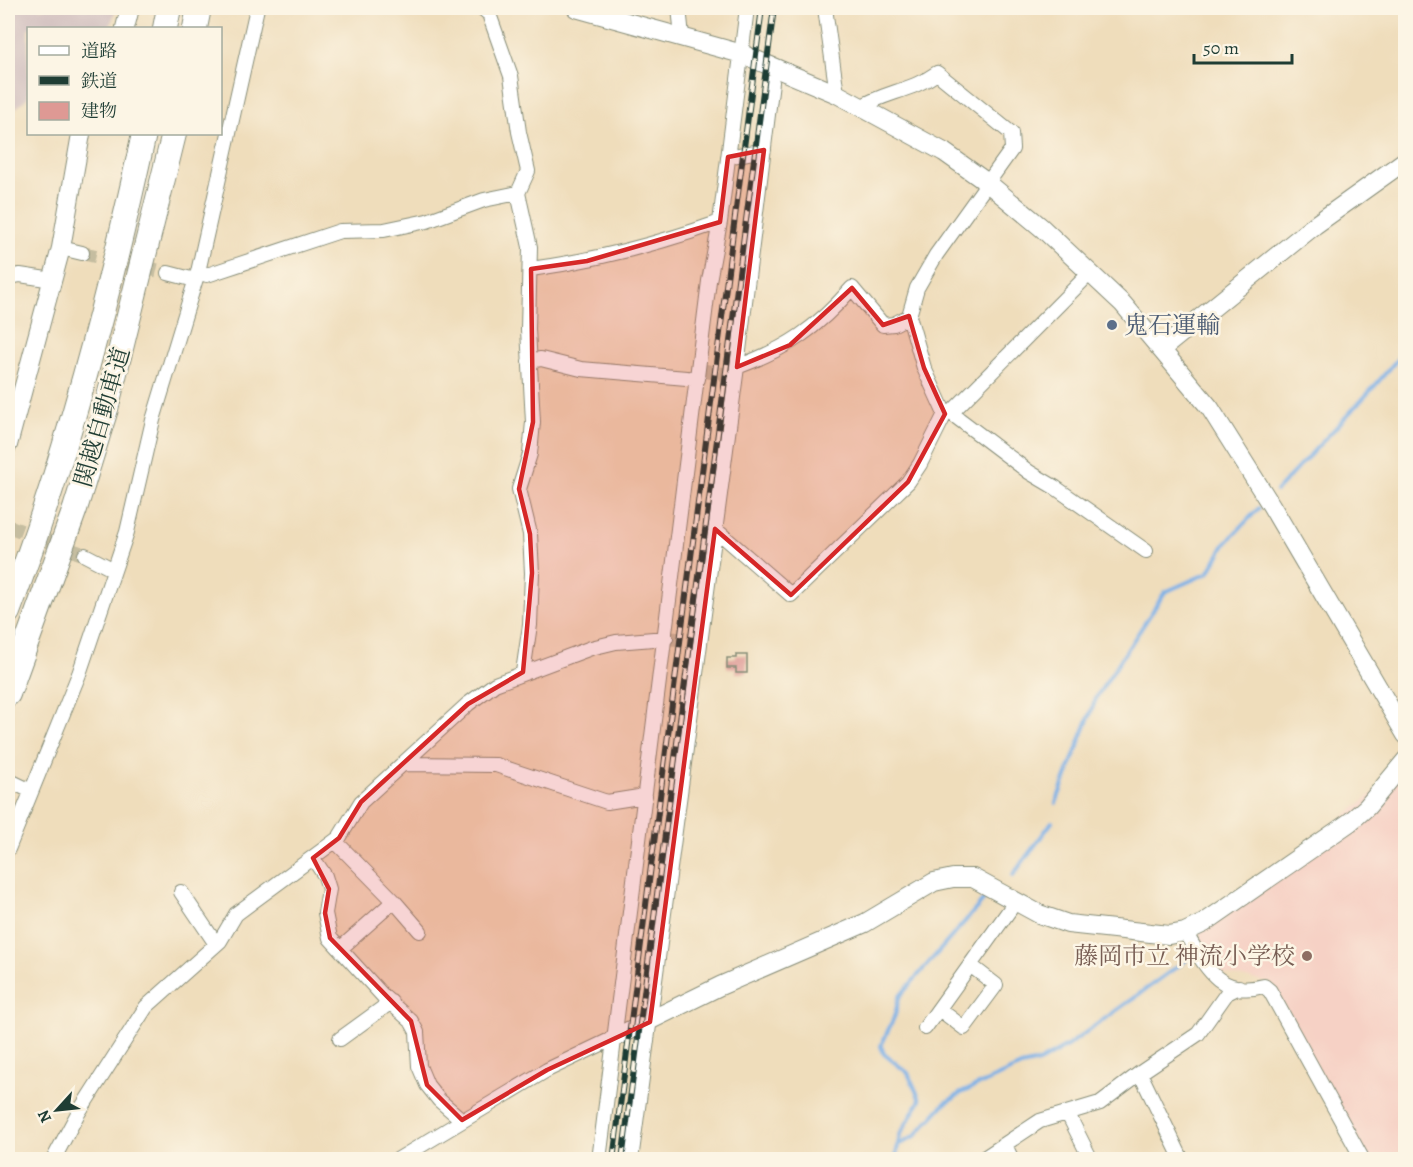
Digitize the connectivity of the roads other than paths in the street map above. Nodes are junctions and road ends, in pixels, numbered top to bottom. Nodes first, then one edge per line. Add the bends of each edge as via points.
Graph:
1 (130, 8) edge
2 (169, 8) edge
3 (199, 8) edge
4 (257, 8) edge
5 (482, 8) edge
6 (576, 8) edge
7 (679, 8) edge
8 (747, 8) edge
9 (825, 8) edge
10 (125, 27) edge
11 (165, 27) edge
12 (195, 27) edge
13 (682, 36) junction
14 (742, 54) junction
15 (772, 82) dead end
16 (837, 94) junction
17 (861, 107) junction
18 (81, 135) edge
19 (144, 135) edge
20 (174, 135) edge
21 (764, 150) junction
22 (728, 157) junction
23 (1406, 160) edge
24 (989, 184) junction
25 (518, 194) junction
26 (720, 222) junction
27 (61, 248) junction
28 (82, 253) tunnel mouth
29 (531, 269) junction
30 (168, 273) tunnel mouth
31 (1091, 273) junction
32 (196, 276) junction
33 (8, 277) edge
34 (53, 279) junction
35 (909, 316) junction
36 (1163, 348) junction
37 (530, 361) junction
38 (737, 367) junction
39 (698, 379) junction
40 (948, 414) junction
41 (8, 445) edge
42 (715, 529) junction
43 (1146, 551) dead end
44 (85, 555) tunnel mouth
45 (114, 570) junction
46 (8, 612) edge
47 (666, 638) junction
48 (523, 672) junction
49 (8, 694) edge
50 (1406, 735) edge
51 (1406, 760) edge
52 (403, 764) junction
53 (8, 780) edge
54 (31, 791) junction
55 (645, 796) junction
56 (335, 841) junction
57 (8, 849) edge
58 (313, 858) junction
59 (181, 892) dead end
60 (394, 901) junction
61 (1016, 901) junction
62 (420, 931) dead end
63 (1185, 932) junction
64 (216, 944) junction
65 (340, 949) junction
66 (970, 965) junction
67 (1239, 987) junction
68 (391, 1002) junction
69 (939, 1009) junction
70 (650, 1022) junction
71 (926, 1028) dead end
72 (614, 1038) junction
73 (340, 1039) dead end
74 (1140, 1073) junction
75 (1068, 1114) junction
76 (462, 1120) junction
77 (1005, 1145) junction
78 (53, 1160) edge
79 (397, 1160) edge
80 (599, 1160) edge
81 (631, 1160) edge
82 (981, 1160) edge
83 (1012, 1160) edge
84 (1091, 1160) edge
85 (1182, 1160) edge
86 (1363, 1160) edge

1 - 10 street
2 - 11 highway
3 - 12 highway
4 - 32 street
5 - 25 street via 489,14 511,76 528,171
6 - 13 street
7 - 13 street
8 - 14 street
9 - 16 street
13 - 14 street
14 - 16 street
14 - 22 street
15 - 21 street
16 - 17 street
17 - 24 street via 944,152
17 - 24 street via 919,86 937,73 1011,132 1012,149
18 - 27 street
19 - 46 highway, 関越自動車道 via 77,402
20 - 49 highway, 関越自動車道 via 106,409
21 - 22 street
21 - 38 street
22 - 26 street
23 - 36 street via 1316,225
24 - 31 street
24 - 35 street via 936,255 917,288
25 - 29 street
25 - 32 street via 484,200 427,221 384,230 340,231
26 - 29 street via 587,261
26 - 39 street
27 - 28 street
27 - 34 street
29 - 37 street
30 - 32 street
31 - 36 street
31 - 40 street
32 - 45 street
33 - 34 street
34 - 41 street
35 - 38 street via 883,325 852,288 829,314 790,345
35 - 40 street via 924,368
36 - 50 street via 1210,408 1271,505
37 - 39 street via 541,359 581,369
37 - 48 street via 533,422 530,454 519,489 530,534 532,573
38 - 42 street
39 - 47 street
40 - 42 street via 908,482 791,595
40 - 43 street
42 - 70 street
44 - 45 street
45 - 54 street via 79,674
47 - 48 street via 616,642
47 - 55 street
48 - 52 street via 495,684 468,704
51 - 63 street via 1350,822
52 - 55 street via 496,765 607,802
52 - 56 street via 361,802
53 - 54 street
54 - 57 street
55 - 72 street
56 - 58 street
56 - 60 street
58 - 64 street via 236,914
58 - 65 street via 329,889 325,924
59 - 64 street
60 - 62 street
60 - 65 street
61 - 63 street via 1068,924 1132,933
61 - 66 street
61 - 70 street via 973,878 934,882 865,923 720,986
63 - 67 street via 1210,974
64 - 78 street via 146,1007 87,1098
65 - 68 street
66 - 69 street
66 - 69 street via 996,985 964,1028
67 - 74 street via 1227,993 1198,1034
67 - 86 street via 1264,986 1270,991
68 - 73 street
68 - 76 street via 417,1032 419,1066 427,1085
69 - 71 street
70 - 72 street
70 - 81 street
72 - 76 street via 547,1070
72 - 80 street
74 - 75 street via 1100,1103
74 - 85 street
75 - 77 street via 1041,1121
75 - 84 street
76 - 79 street
77 - 82 street
77 - 83 street

